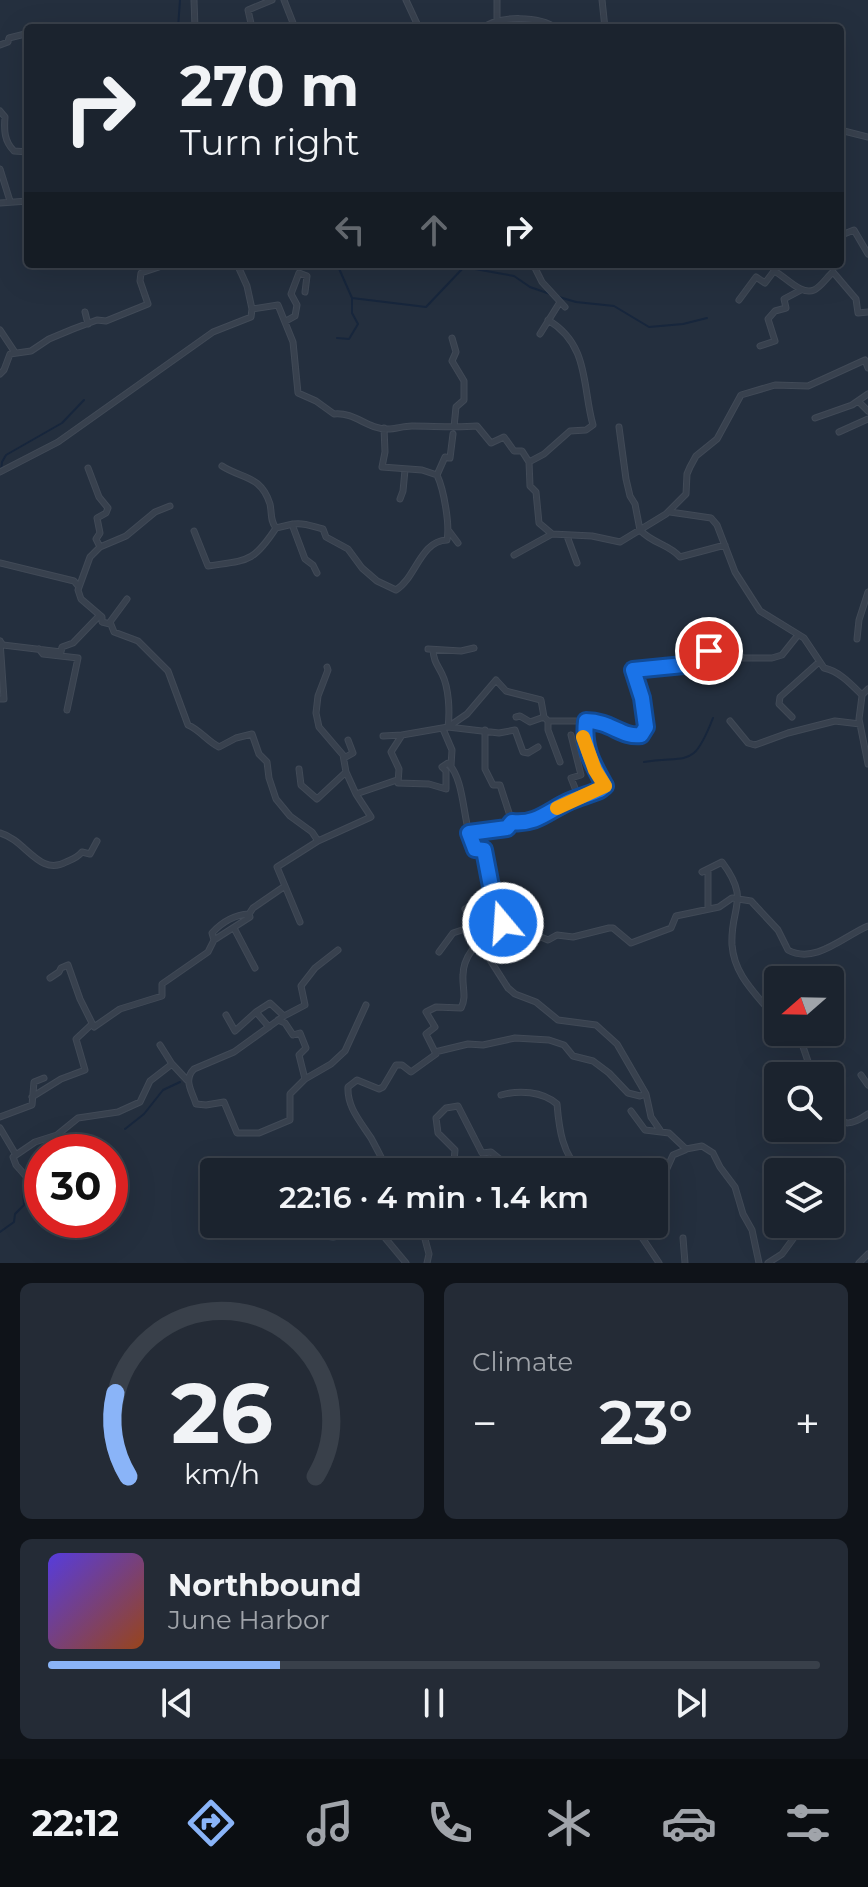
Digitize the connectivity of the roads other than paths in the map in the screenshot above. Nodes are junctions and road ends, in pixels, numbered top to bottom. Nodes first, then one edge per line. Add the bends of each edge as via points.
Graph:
1 (272, 0) edge
2 (284, 0) edge
3 (406, 0) edge
4 (497, 0) edge
5 (602, 0) edge
6 (194, 2) edge
7 (497, 21) junction
8 (195, 24) edge
9 (251, 24) edge
10 (293, 24) edge
11 (417, 24) edge
12 (491, 24) edge
13 (549, 24) edge
14 (605, 24) edge
15 (24, 34) edge
16 (0, 45) edge
17 (0, 111) edge
18 (844, 131) edge
19 (868, 137) edge
20 (7, 140) junction
21 (0, 143) edge
22 (24, 152) edge
23 (0, 169) edge
24 (10, 201) junction
25 (24, 201) edge
26 (0, 203) edge
27 (844, 234) edge
28 (868, 252) edge
29 (156, 268) edge
30 (239, 268) edge
31 (535, 268) edge
32 (801, 290) junction
33 (305, 292) dead end
34 (739, 300) dead end
35 (252, 309) junction
36 (85, 312) dead end
37 (868, 312) edge
38 (548, 320) junction
39 (286, 321) junction
40 (88, 324) junction
41 (0, 330) edge
42 (540, 334) dead end
43 (452, 338) dead end
44 (760, 346) dead end
45 (14, 351) junction
46 (866, 359) edge
47 (868, 368) edge
48 (0, 374) edge
49 (868, 394) edge
50 (859, 402) junction
51 (868, 411) edge
52 (815, 418) dead end
53 (868, 419) edge
54 (619, 427) dead end
55 (384, 428) junction
56 (453, 431) junction
57 (839, 432) dead end
58 (529, 462) junction
59 (222, 466) dead end
60 (88, 468) dead end
61 (405, 470) junction
62 (0, 472) edge
63 (437, 475) junction
64 (400, 499) dead end
65 (170, 506) dead end
66 (669, 511) junction
67 (294, 524) junction
68 (276, 528) junction
69 (448, 529) junction
70 (640, 530) junction
71 (194, 531) dead end
72 (552, 534) junction
73 (567, 536) junction
74 (458, 543) dead end
75 (725, 545) junction
76 (100, 547) junction
77 (514, 555) dead end
78 (0, 563) edge
79 (577, 563) dead end
80 (317, 573) dead end
81 (79, 587) junction
82 (868, 592) edge
83 (127, 599) dead end
84 (99, 616) dead end
85 (110, 624) junction
86 (798, 635) junction
87 (857, 639) dead end
88 (0, 641) edge
89 (474, 648) dead end
90 (39, 649) junction
91 (819, 662) junction
92 (327, 667) dead end
93 (2, 682) edge
94 (868, 689) edge
95 (862, 696) dead end
96 (0, 699) edge
97 (67, 710) dead end
98 (516, 717) dead end
99 (792, 717) dead end
100 (546, 719) junction
101 (586, 721) junction
102 (730, 721) dead end
103 (860, 724) junction
104 (446, 728) junction
105 (485, 730) junction
106 (402, 735) junction
107 (571, 735) dead end
108 (383, 736) dead end
109 (348, 740) dead end
110 (538, 747) dead end
111 (344, 758) junction
112 (560, 762) dead end
113 (868, 764) edge
114 (451, 766) junction
115 (299, 769) dead end
116 (346, 772) junction
117 (397, 780) junction
118 (356, 794) junction
119 (579, 798) junction
120 (512, 822) junction
121 (0, 833) edge
122 (469, 833) junction
123 (97, 841) dead end
124 (318, 841) junction
125 (285, 886) junction
126 (738, 900) junction
127 (465, 909) dead end
128 (708, 909) junction
129 (249, 914) junction
130 (300, 922) dead end
131 (868, 926) edge
132 (471, 927) junction
133 (234, 928) junction
134 (214, 940) junction
135 (481, 946) junction
136 (338, 950) dead end
137 (439, 952) dead end
138 (255, 968) dead end
139 (50, 978) dead end
140 (366, 1005) dead end
141 (764, 1005) edge
142 (256, 1012) junction
143 (226, 1015) dead end
144 (281, 1018) junction
145 (93, 1024) junction
146 (269, 1027) junction
147 (160, 1045) dead end
148 (435, 1052) junction
149 (172, 1064) junction
150 (861, 1075) dead end
151 (44, 1078) dead end
152 (305, 1079) junction
153 (187, 1081) junction
154 (868, 1085) edge
155 (646, 1094) junction
156 (501, 1095) dead end
157 (32, 1097) junction
158 (631, 1111) dead end
159 (868, 1114) edge
160 (0, 1117) edge
161 (844, 1123) edge
162 (0, 1128) edge
163 (661, 1130) junction
164 (686, 1149) junction
165 (16, 1155) junction
166 (382, 1158) edge
167 (454, 1158) edge
168 (498, 1158) edge
169 (571, 1158) edge
170 (668, 1166) edge
171 (24, 1174) edge
172 (385, 1238) edge
173 (425, 1238) edge
174 (642, 1238) edge
175 (683, 1238) dead end
176 (794, 1238) edge
177 (868, 1254) edge
178 (406, 1263) edge
179 (427, 1263) edge
180 (659, 1263) edge
181 (685, 1263) edge
182 (759, 1263) edge
183 (768, 1263) edge
184 (859, 1263) edge

1 - 9 street via 248,10
2 - 10 street
3 - 11 street
4 - 7 street
5 - 14 street
6 - 8 street
7 - 12 street
7 - 13 street via 540,19
15 - 16 street
17 - 20 street
18 - 19 street
20 - 21 street
20 - 22 street via 14,151
23 - 24 street
24 - 25 street
24 - 26 street
27 - 28 street via 854,230
29 - 40 street via 141,273 148,304
30 - 35 street
31 - 38 street via 562,305
32 - 34 street via 774,271 765,283 756,277
32 - 37 street via 815,290 833,272 856,299 858,313
32 - 44 street via 784,299 786,308 768,319 775,341
33 - 39 street via 307,276 299,273 291,294 295,316
35 - 39 street via 275,304
35 - 62 street via 251,317 206,336 58,442
36 - 40 street
38 - 42 street
38 - 58 street via 565,332 579,355 593,425 570,431
39 - 55 street via 298,393 336,415 342,412
40 - 45 street via 31,351
41 - 45 street
43 - 56 street via 452,361 464,381 464,400 456,407
45 - 48 street
46 - 47 street
46 - 66 street via 808,386 775,385 741,395 717,439 696,456 687,474 686,494
49 - 50 street
50 - 51 street
50 - 52 street
53 - 57 street
54 - 70 street
55 - 56 street
55 - 61 street via 382,467
56 - 58 street via 477,426 491,443 504,437
56 - 63 street via 452,454
58 - 72 street via 539,523
59 - 68 street via 256,481
60 - 76 street via 108,508 97,518
61 - 63 street
61 - 64 street
63 - 69 street
65 - 76 street
66 - 70 street
66 - 75 street via 711,518
67 - 68 street
67 - 69 street via 323,529 377,581 396,590 425,552 447,540
67 - 80 street via 305,559
68 - 71 street via 252,558 208,566
69 - 74 street
70 - 73 street via 620,542
70 - 75 street via 657,544 674,548 680,557
72 - 73 street
72 - 77 street
73 - 79 street
75 - 86 street via 760,611
76 - 81 street via 90,557
78 - 81 street via 74,581
81 - 85 street via 81,599
82 - 87 street
83 - 85 street
84 - 90 street via 61,652
85 - 124 street via 114,632 138,641 168,671 188,725 219,747 252,734 267,762 276,799
86 - 91 street
86 - 101 street via 782,655 772,658 743,658 721,644 695,657 694,664 633,670 646,727 641,735
88 - 90 street
88 - 93 street
89 - 104 street via 431,649 445,686
90 - 97 street via 78,658
91 - 94 street via 862,695
91 - 99 street via 780,697 779,704
92 - 111 street via 316,713 319,727
93 - 96 street
95 - 103 street
98 - 100 street via 530,722
100 - 101 street
100 - 104 street via 541,700 506,691 496,680 467,714
100 - 112 street
101 - 119 street via 586,748 605,786
102 - 103 street via 755,745 835,721
103 - 113 street
104 - 105 street
104 - 106 street
104 - 114 street
105 - 110 street via 515,730 525,753
105 - 120 street via 485,769 493,785 500,785
106 - 108 street
106 - 117 street via 391,752 399,769
107 - 119 street via 581,775 571,778
109 - 111 street via 353,753
111 - 116 street
114 - 117 street via 442,767 446,789
114 - 122 street
115 - 116 street via 301,785 317,799
116 - 118 street
117 - 118 street
118 - 124 street via 371,817
119 - 120 street via 535,821
120 - 122 street via 507,828
121 - 123 street via 55,867 82,852 90,854
122 - 128 street via 475,849 484,850 493,913 503,923 526,919 532,937 548,940 613,928 631,943 671,928 676,916
124 - 125 street via 277,867
125 - 129 street
125 - 130 street
126 - 128 street
126 - 128 street via 722,862 705,871
126 - 131 street via 751,901 793,953 822,951
126 - 141 street via 732,944 736,963 744,983
127 - 132 street
129 - 133 street
129 - 134 street via 225,921 212,933
132 - 135 street
132 - 137 street via 453,933
133 - 134 street
133 - 138 street
134 - 145 street via 208,952 162,984 162,996 113,1013 97,1027
135 - 148 street via 467,958 461,1008 426,1012 435,1027 426,1034
135 - 155 street via 515,994 536,1002 558,1020 596,1025 612,1039
136 - 144 street via 301,986 305,1005
139 - 145 street via 68,965
140 - 152 street via 345,1051
142 - 143 street via 235,1031
142 - 144 street via 270,1003
142 - 146 street
144 - 146 street
144 - 152 street via 293,1035 300,1033 306,1048 299,1055
145 - 157 street via 76,1039 85,1070
146 - 153 street via 234,1052 194,1069
147 - 149 street
148 - 155 street via 515,1038 549,1040 564,1045 573,1056 593,1061 628,1093
148 - 166 street via 411,1072 396,1065 379,1089 357,1080 348,1087 358,1122
149 - 153 street
149 - 165 street via 150,1081 140,1102 118,1112 78,1118
150 - 154 street
151 - 157 street via 34,1082
152 - 153 street via 290,1094 290,1120 247,1135 237,1133 224,1102 196,1104
155 - 163 street via 651,1117
156 - 169 street via 535,1093 554,1101 560,1136
157 - 160 street via 32,1105
158 - 163 street via 645,1130
159 - 161 street
162 - 165 street
163 - 164 street
164 - 170 street via 673,1155
164 - 182 street via 706,1146 735,1187
165 - 171 street
167 - 168 street via 455,1150 438,1133 436,1118 458,1106 482,1153
172 - 178 street
173 - 179 street
174 - 180 street
175 - 181 street
176 - 183 street
177 - 184 street

